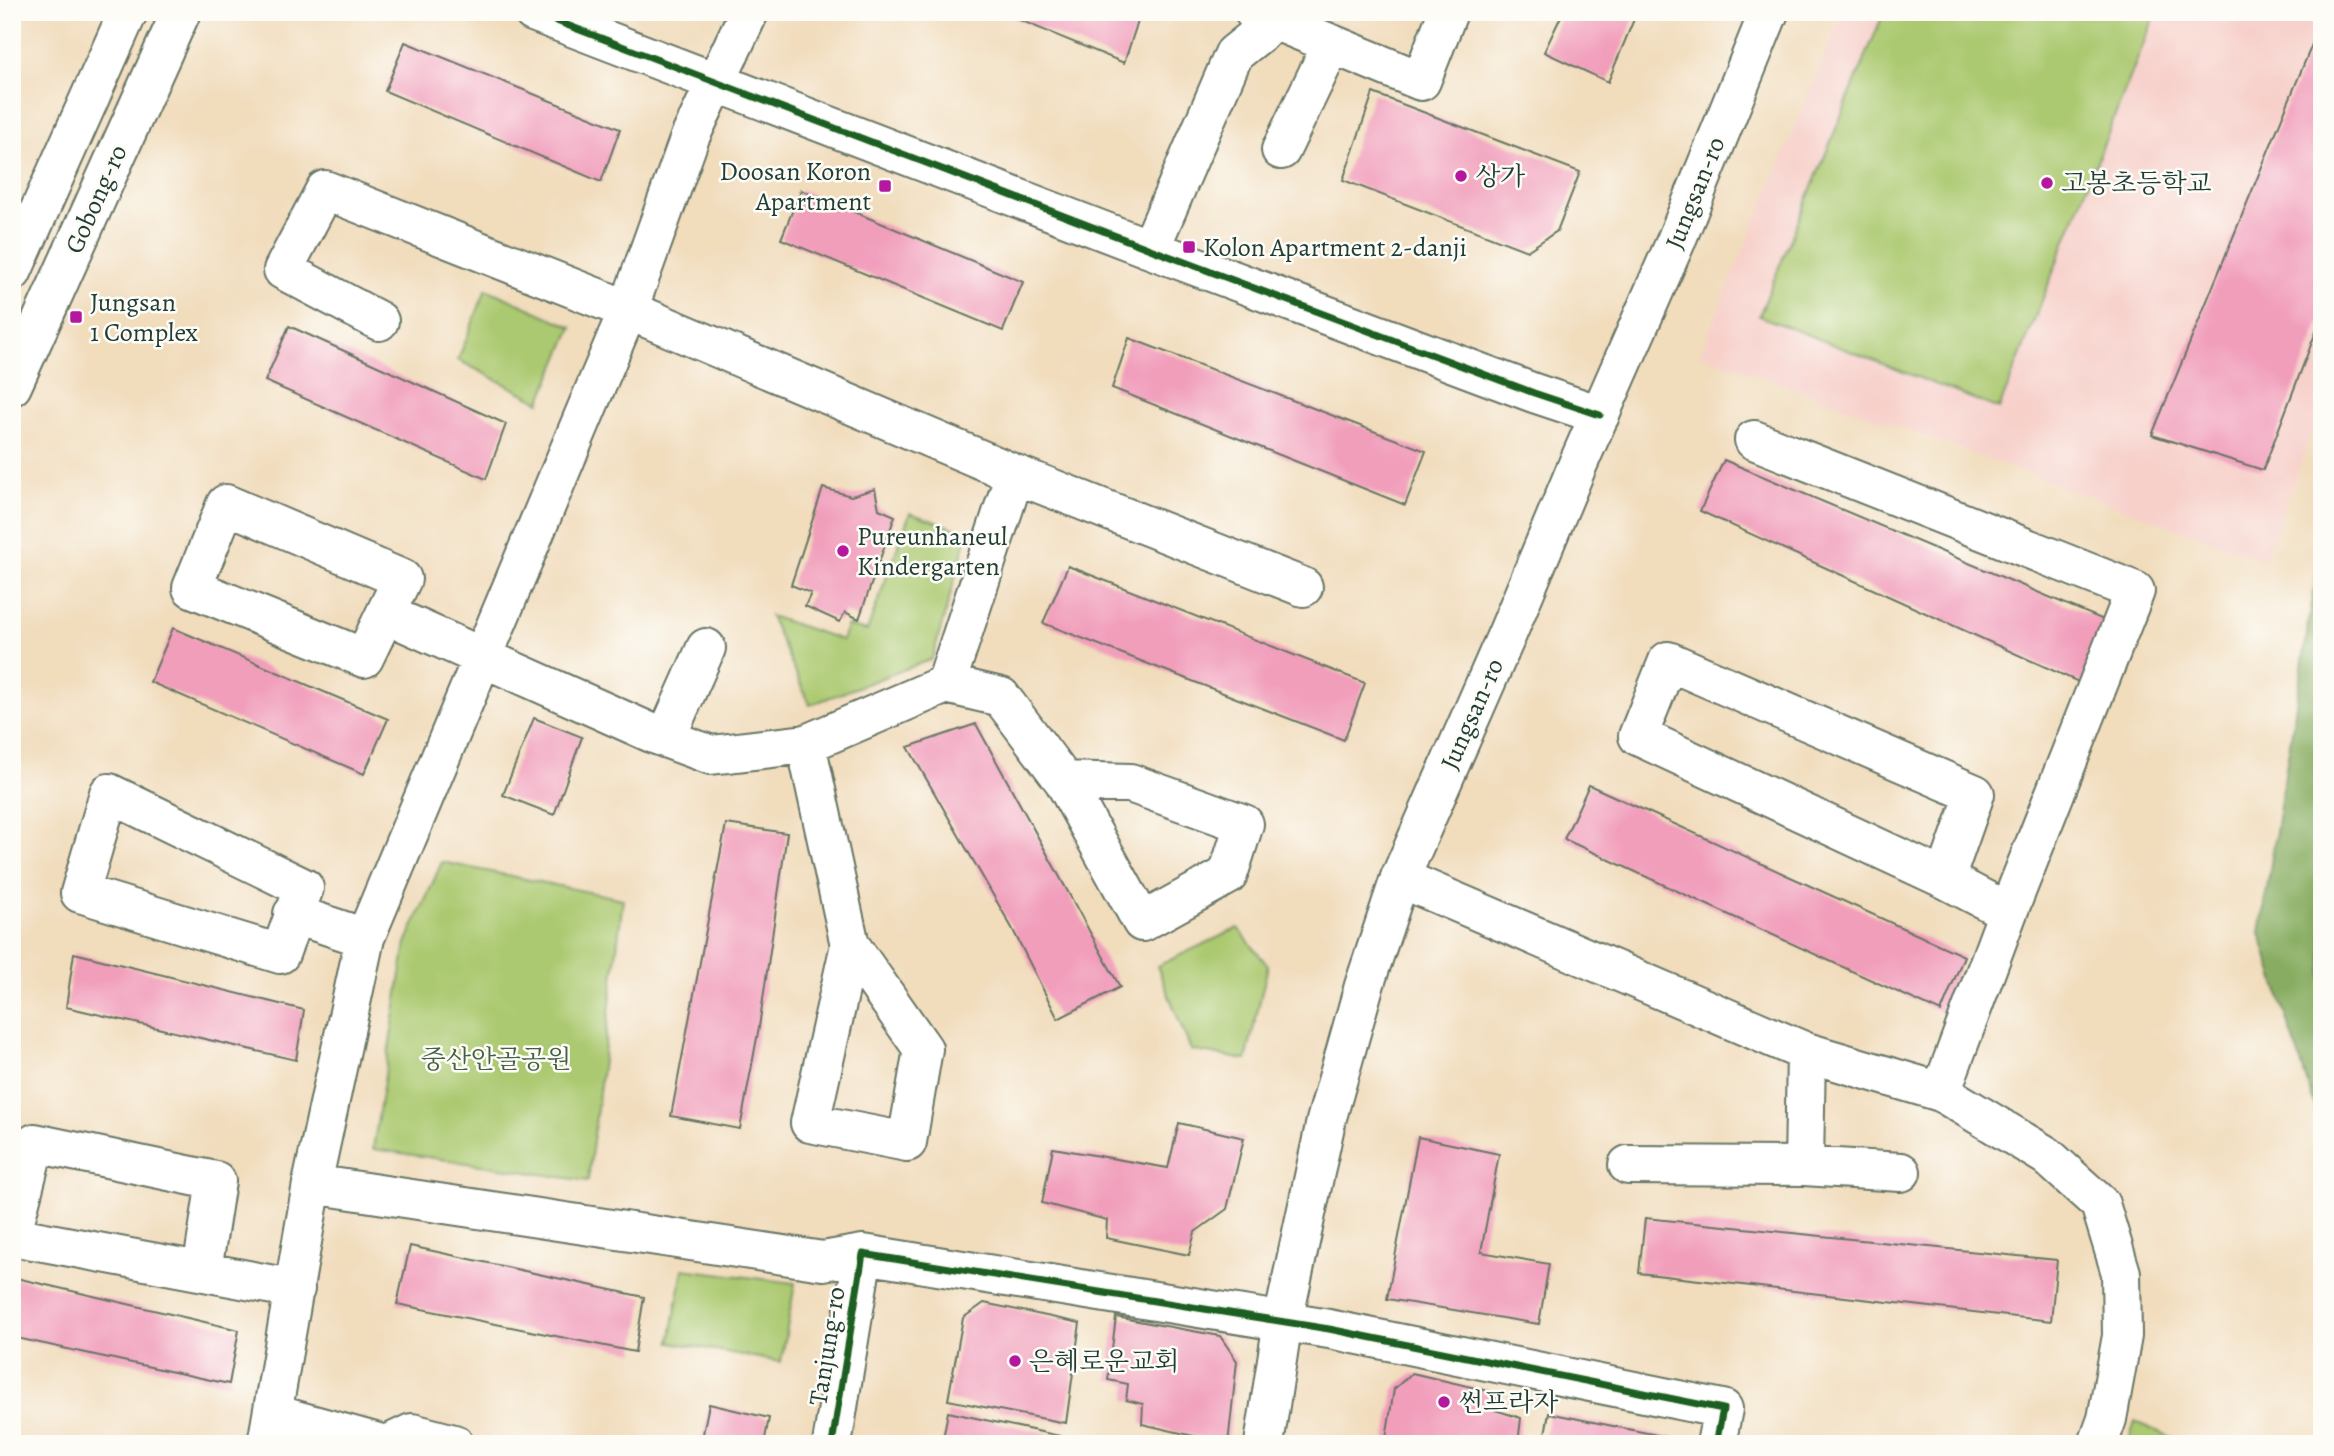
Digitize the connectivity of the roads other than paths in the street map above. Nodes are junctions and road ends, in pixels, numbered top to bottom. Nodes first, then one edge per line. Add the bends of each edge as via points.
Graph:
1 (128, 12) edge
2 (181, 12) edge
3 (533, 12) edge
4 (749, 12) edge
5 (1448, 12) edge
6 (1769, 12) edge
7 (1270, 15) edge
8 (1332, 44) junction
9 (717, 83) junction
10 (1281, 150) dead end
11 (1150, 248) junction
12 (12, 272) edge
13 (628, 310) junction
14 (379, 321) dead end
15 (12, 386) edge
16 (1600, 415) junction
17 (1754, 440) dead end
18 (1015, 474) junction
19 (1303, 587) dead end
20 (386, 614) junction
21 (706, 648) dead end
22 (483, 656) junction
23 (946, 684) junction
24 (666, 738) junction
25 (806, 744) junction
26 (1064, 780) junction
27 (1400, 878) junction
28 (1945, 879) junction
29 (2008, 912) junction
30 (293, 914) junction
31 (365, 938) junction
32 (850, 945) junction
33 (1807, 1052) junction
34 (1941, 1092) junction
35 (1628, 1165) dead end
36 (1804, 1166) junction
37 (1901, 1172) dead end
38 (312, 1184) junction
39 (12, 1234) edge
40 (863, 1254) junction
41 (202, 1271) junction
42 (295, 1289) junction
43 (1283, 1321) junction
44 (1719, 1426) edge
45 (271, 1429) edge
46 (383, 1444) edge
47 (389, 1444) edge
48 (454, 1444) edge
49 (832, 1444) edge
50 (1264, 1444) edge
51 (2098, 1444) edge

1 - 12 main road, Gobong-ro
2 - 15 main road, Gobong-ro
3 - 9 main road
4 - 9 main road
5 - 8 main road via 1421,81
6 - 16 main road, Jungsan-ro
7 - 8 main road
7 - 11 main road via 1234,54
8 - 10 main road
9 - 11 main road
9 - 13 main road via 690,137
11 - 16 main road
13 - 14 main road via 325,190 283,270
13 - 18 main road
13 - 22 main road
16 - 27 main road, Jungsan-ro
17 - 29 main road via 2135,591
18 - 19 main road
18 - 23 main road
20 - 20 main road via 402,579 226,504 192,588 364,658
20 - 22 main road
21 - 24 main road
22 - 24 main road
22 - 31 main road
23 - 25 main road
23 - 26 main road via 1001,697
24 - 25 main road via 711,755
25 - 32 main road
26 - 26 main road via 1142,922 1228,875 1244,824 1130,783
27 - 33 main road
27 - 43 main road, Jungsan-ro via 1326,1121
28 - 28 main road via 1638,736 1668,662 1975,794
28 - 29 main road
29 - 34 main road
30 - 30 main road via 304,888 109,793 80,893 280,954
30 - 31 main road
31 - 38 main road
32 - 32 main road via 923,1048 907,1142 810,1123
33 - 34 main road
33 - 36 main road
34 - 51 main road via 2047,1156 2100,1204 2121,1273 2122,1336
35 - 36 main road
36 - 37 main road
38 - 40 main road via 823,1261
38 - 42 main road
39 - 41 main road
39 - 41 main road via 35,1143 216,1181
40 - 43 main road
40 - 49 main road, Tanjung-ro
41 - 42 main road
42 - 45 main road
43 - 44 main road
43 - 50 main road, Jungsan-ro
45 - 46 main road
47 - 48 main road via 412,1433

